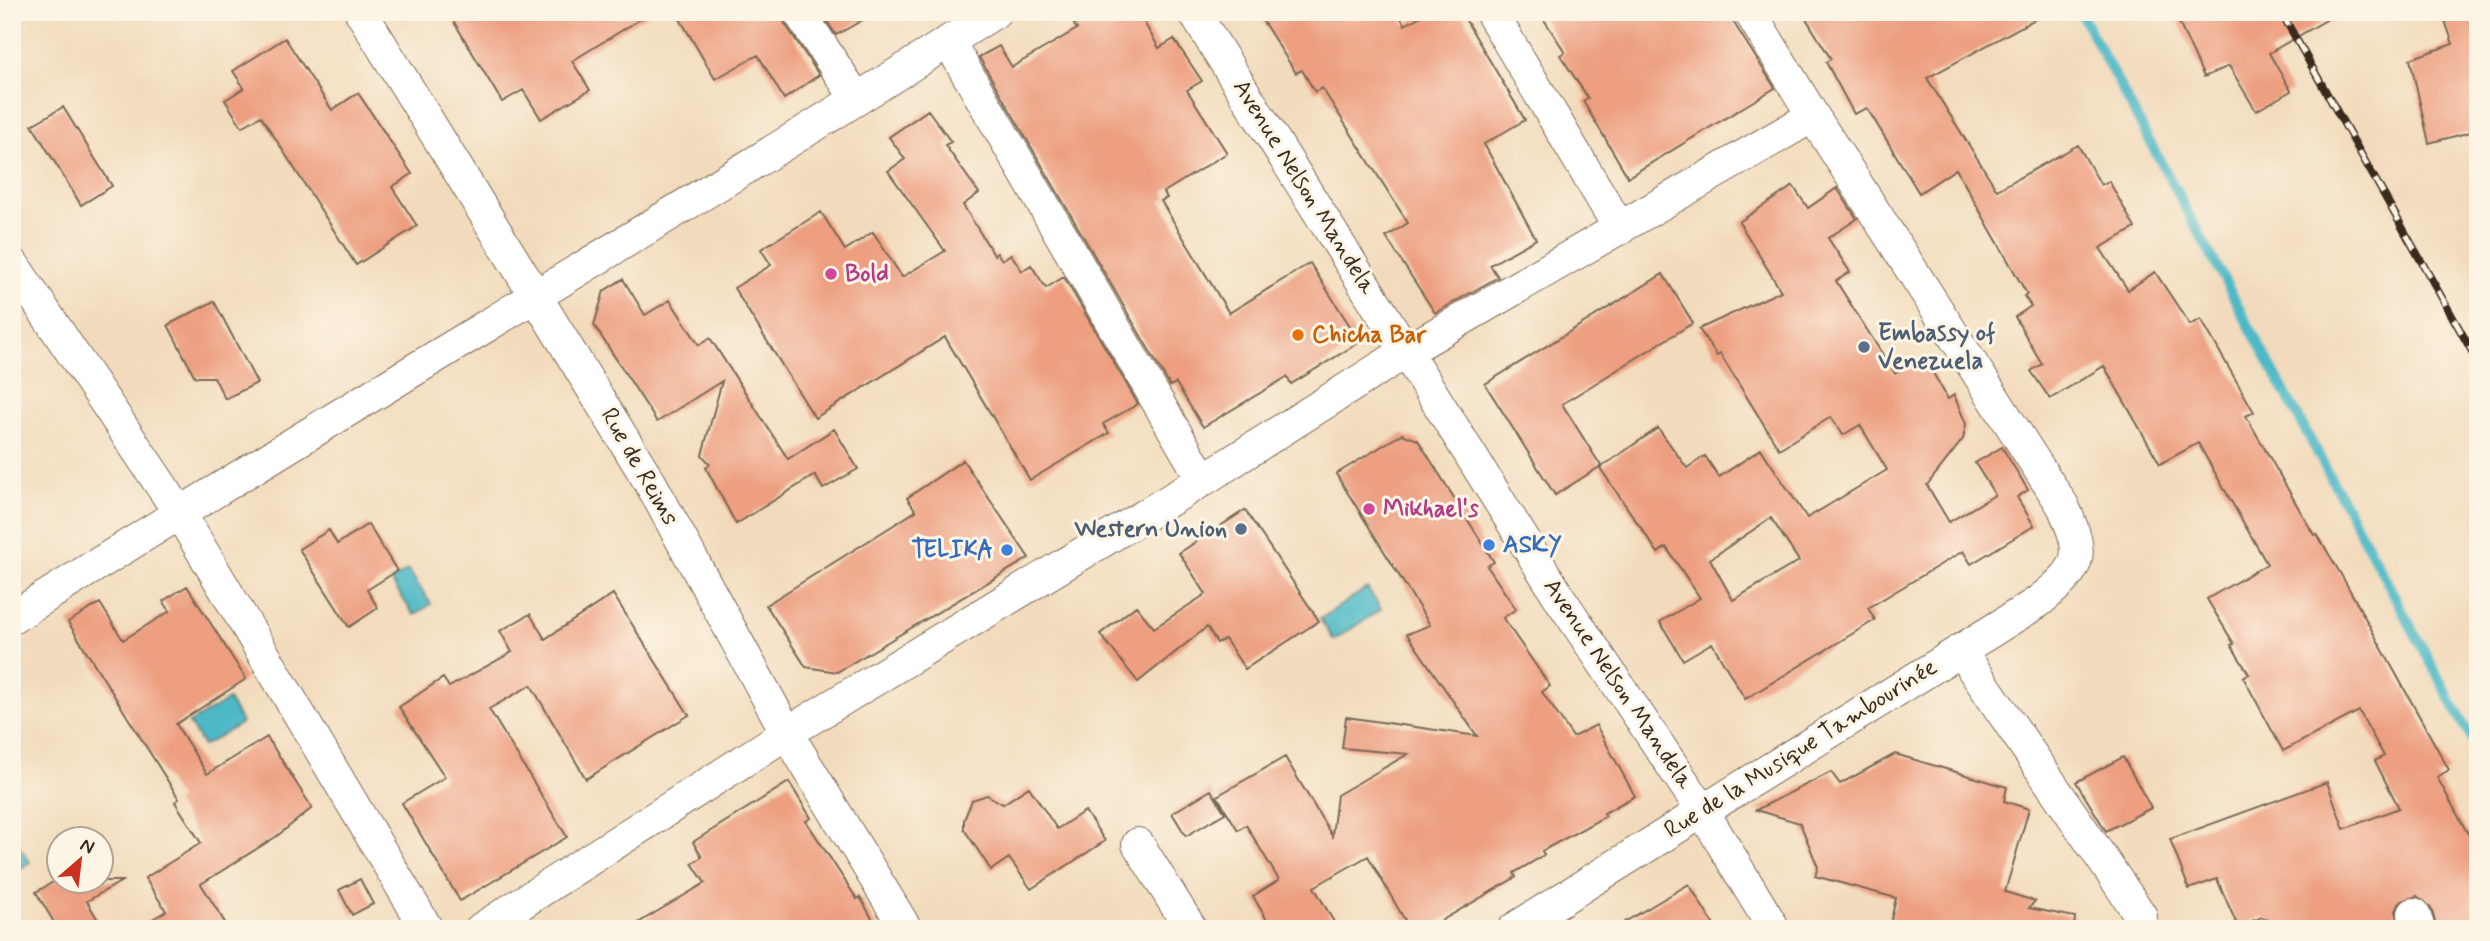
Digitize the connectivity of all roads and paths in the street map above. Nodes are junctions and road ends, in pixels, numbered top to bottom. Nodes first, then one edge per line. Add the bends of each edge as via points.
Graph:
1 (361, 12) edge
2 (799, 12) edge
3 (995, 12) edge
4 (1194, 12) edge
5 (1491, 12) edge
6 (1750, 12) edge
7 (949, 42) junction
8 (856, 98) junction
9 (1813, 116) junction
10 (1620, 229) junction
11 (12, 263) edge
12 (538, 297) junction
13 (1407, 351) junction
14 (1203, 480) junction
15 (179, 512) junction
16 (12, 618) edge
17 (1960, 650) junction
18 (786, 733) junction
19 (1702, 810) junction
20 (1138, 844) dead end
21 (2141, 916) dead end
22 (427, 929) edge
23 (481, 929) edge
24 (906, 929) edge
25 (1191, 929) edge
26 (1514, 929) edge
27 (1774, 929) edge

1 - 12 street, Rue de Reims
2 - 8 street
3 - 7 street
4 - 13 street, Avenue Nelson Mandela
5 - 10 street
6 - 9 street
7 - 8 street
7 - 14 street
8 - 12 street
9 - 10 street
9 - 17 street, Rue de la Musique Tambourinée via 2063,506 2077,536 2078,558 2064,581
10 - 13 street
11 - 15 street
12 - 15 street
12 - 18 street, Rue de Reims via 650,484
13 - 14 street
13 - 19 street, Avenue Nelson Mandela via 1562,600
14 - 18 street
15 - 16 street
15 - 22 street
17 - 19 street, Rue de la Musique Tambourinée
17 - 21 street
18 - 23 street
18 - 24 street, Rue de Reims
19 - 26 street, Rue de la Musique Tambourinée
19 - 27 street, Avenue Nelson Mandela
20 - 25 street

